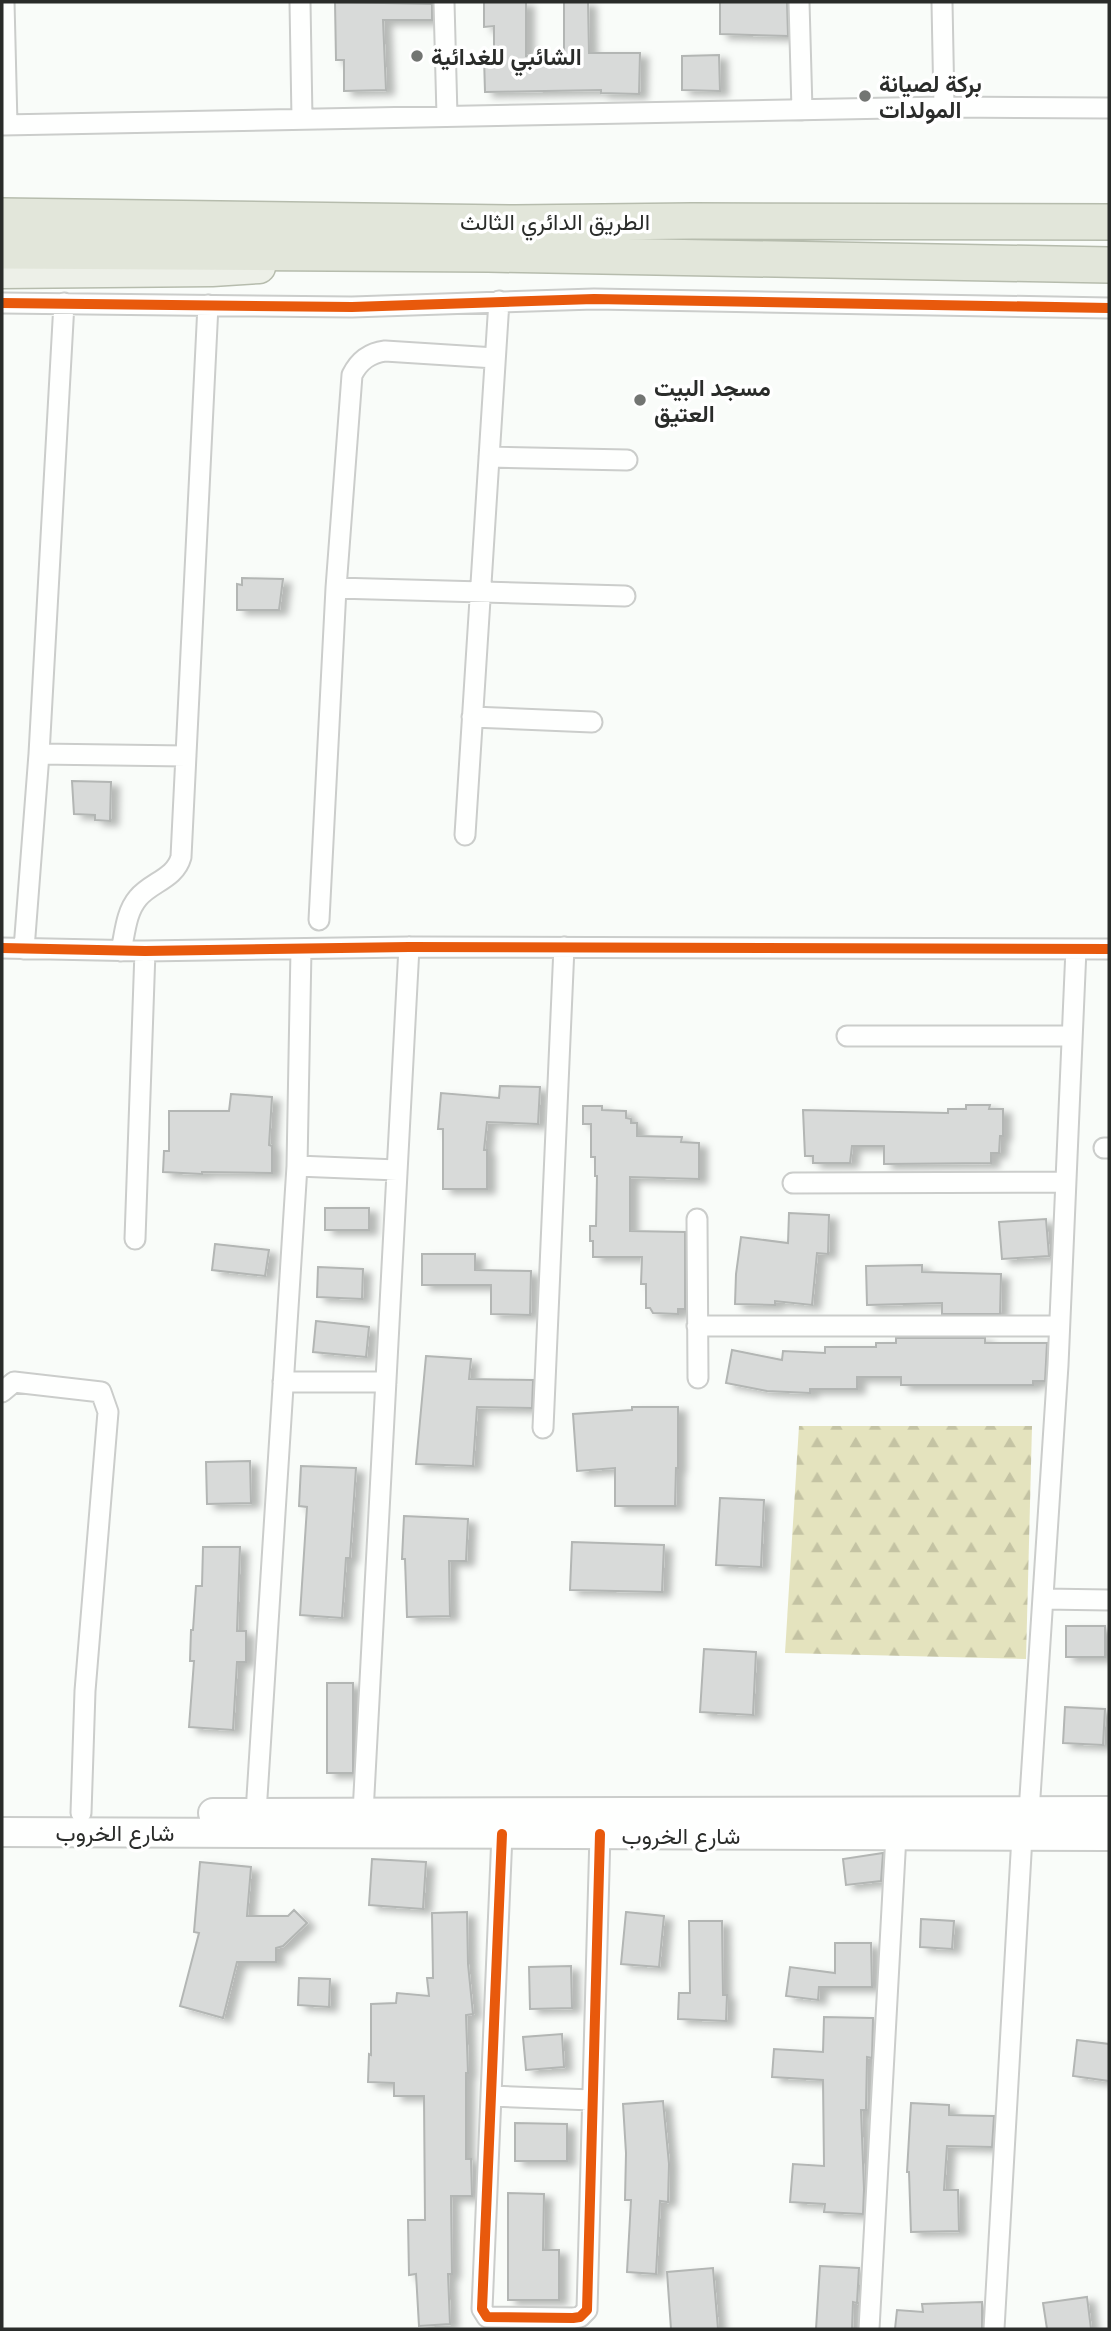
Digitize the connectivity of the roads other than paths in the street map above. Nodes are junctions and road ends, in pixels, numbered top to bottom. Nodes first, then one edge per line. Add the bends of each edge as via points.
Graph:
1 (4, 2) edge
2 (300, 2) edge
3 (444, 2) edge
4 (799, 2) edge
5 (942, 2) edge
6 (944, 107) junction
7 (1109, 108) edge
8 (802, 110) junction
9 (447, 116) junction
10 (302, 119) junction
11 (5, 125) edge
12 (2, 202) edge
13 (2, 216) edge
14 (340, 220) junction
15 (1109, 222) edge
16 (2, 251) edge
17 (488, 254) junction
18 (1109, 265) edge
19 (2, 272) edge
20 (499, 301) junction
21 (2, 303) edge
22 (64, 303) junction
23 (208, 305) junction
24 (1109, 308) edge
25 (495, 358) junction
26 (489, 457) junction
27 (627, 460) dead end
28 (336, 588) junction
29 (480, 592) junction
30 (625, 596) dead end
31 (472, 717) junction
32 (592, 723) dead end
33 (39, 754) junction
34 (186, 756) junction
35 (465, 835) dead end
36 (318, 920) dead end
37 (409, 947) junction
38 (564, 947) junction
39 (2, 948) edge
40 (24, 949) junction
41 (301, 949) junction
42 (1076, 949) junction
43 (1109, 949) edge
44 (121, 951) junction
45 (145, 951) junction
46 (847, 1036) dead end
47 (1072, 1036) junction
48 (297, 1166) junction
49 (397, 1170) junction
50 (1065, 1182) junction
51 (793, 1183) dead end
52 (697, 1219) dead end
53 (135, 1239) dead end
54 (697, 1326) junction
55 (1059, 1326) junction
56 (698, 1378) dead end
57 (283, 1382) junction
58 (386, 1382) junction
59 (2, 1392) edge
60 (542, 1428) dead end
61 (1044, 1599) junction
62 (1109, 1600) edge
63 (1109, 1811) edge
64 (2, 1813) edge
65 (81, 1813) junction
66 (256, 1813) junction
67 (363, 1813) junction
68 (1026, 1824) junction
69 (2, 1832) edge
70 (502, 1834) junction
71 (600, 1834) junction
72 (896, 1835) junction
73 (1109, 1836) edge
74 (491, 2096) junction
75 (592, 2100) junction
76 (869, 2329) edge
77 (994, 2329) edge

1 - 11 street
2 - 10 street
3 - 9 street
4 - 8 street
5 - 6 street
6 - 7 street
6 - 8 street
8 - 9 street
9 - 10 street
10 - 11 street
12 - 14 main road
13 - 14 highway, الطريق الدائري الثالث
14 - 15 highway, الطريق الدائري الثالث
16 - 17 highway, الطريق الدائري الثالث
17 - 18 highway, الطريق الدائري الثالث
17 - 19 main road via 212,270
20 - 23 street via 352,307
20 - 24 street
20 - 25 street
21 - 22 street
22 - 23 street
22 - 33 street
23 - 34 street
25 - 26 street
25 - 28 street via 385,351 368,356 356,368 350,384
26 - 27 street
26 - 29 street
28 - 29 street
28 - 36 street
29 - 30 street
29 - 31 street
31 - 32 street
31 - 35 street
33 - 34 street
33 - 40 street
34 - 44 street via 179,864 133,905
37 - 38 street
37 - 41 street
37 - 49 street
38 - 42 street
38 - 60 street
39 - 40 street
40 - 44 street
41 - 45 street
41 - 48 street
42 - 43 street
42 - 47 street
44 - 45 street
45 - 53 street
46 - 47 street
47 - 50 street
48 - 49 street
48 - 57 street
49 - 58 street
50 - 51 street
50 - 55 street
52 - 54 street
54 - 55 street
54 - 56 street
55 - 61 street
57 - 58 street
57 - 66 street
58 - 67 street
59 - 65 street via 14,1382 101,1392 108,1412 85,1691
61 - 62 street
61 - 68 street
63 - 68 main road, شارع الخروب
64 - 65 main road, شارع الخروب
65 - 66 main road, شارع الخروب
66 - 67 main road, شارع الخروب
67 - 68 main road, شارع الخروب
68 - 72 main road, شارع الخروب
68 - 73 main road, شارع الخروب
68 - 77 street
69 - 70 main road, شارع الخروب
70 - 71 main road, شارع الخروب
70 - 74 street
71 - 72 main road, شارع الخروب
71 - 75 street
72 - 76 street
74 - 75 street
74 - 75 street via 482,2312 505,2319 573,2318 587,2310

